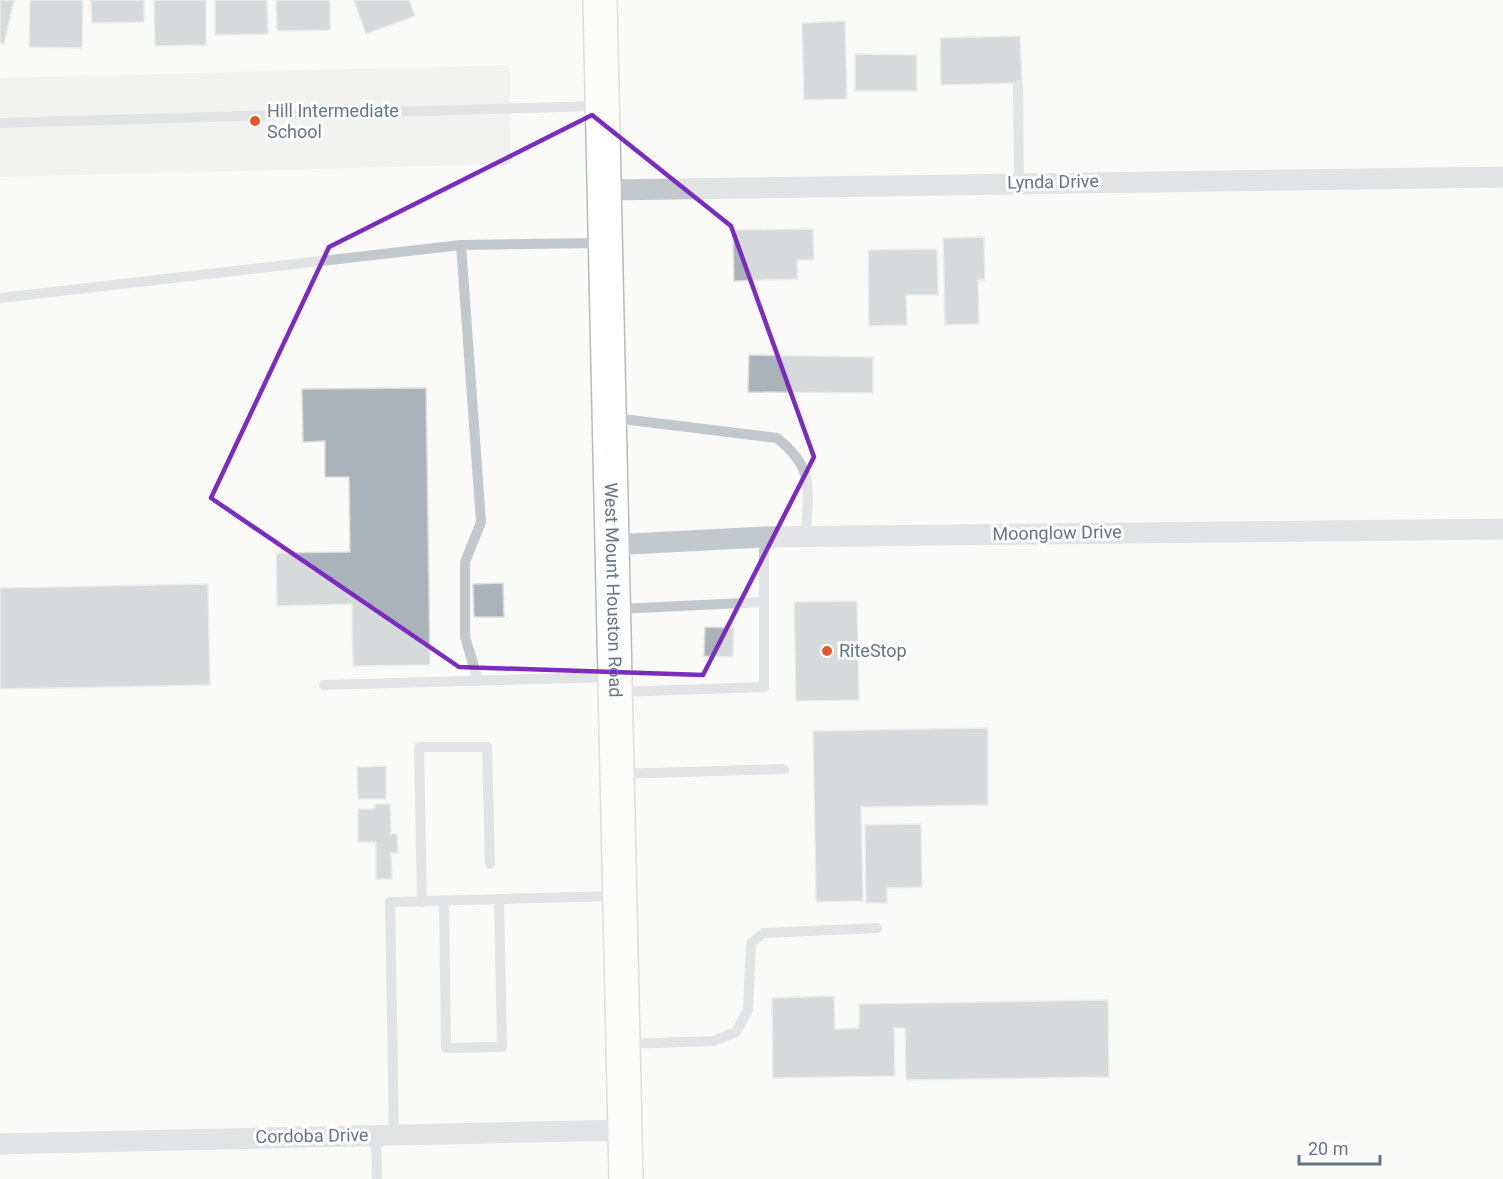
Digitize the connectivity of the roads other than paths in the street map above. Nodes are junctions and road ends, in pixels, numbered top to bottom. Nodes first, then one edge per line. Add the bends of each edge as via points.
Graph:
1 (600, 0) edge
2 (1018, 85) dead end
3 (602, 106) junction
4 (0, 123) edge
5 (1503, 177) edge
6 (1019, 182) junction
7 (604, 190) junction
8 (605, 243) junction
9 (461, 245) junction
10 (0, 298) edge
11 (610, 418) junction
12 (1503, 529) edge
13 (764, 537) junction
14 (806, 537) junction
15 (611, 545) junction
16 (764, 603) junction
17 (613, 609) junction
18 (478, 680) junction
19 (614, 684) junction
20 (324, 685) dead end
21 (783, 769) dead end
22 (616, 774) junction
23 (490, 864) dead end
24 (619, 896) junction
25 (500, 900) junction
26 (444, 901) junction
27 (422, 902) junction
28 (877, 928) dead end
29 (623, 1044) junction
30 (625, 1130) junction
31 (385, 1135) junction
32 (0, 1144) edge
33 (377, 1179) edge
34 (626, 1179) edge

1 - 3 main road, West Mount Houston Road
2 - 6 lane
3 - 4 lane
3 - 7 main road, West Mount Houston Road
5 - 6 street, Lynda Drive
6 - 7 street, Lynda Drive
7 - 8 main road, West Mount Houston Road
8 - 9 lane
8 - 11 main road, West Mount Houston Road
9 - 10 lane
9 - 18 lane via 481,522 465,562 465,637
11 - 14 lane via 777,438 795,453 807,476
11 - 15 main road, West Mount Houston Road
12 - 14 street, Moonglow Drive
13 - 14 street, Moonglow Drive
13 - 15 street, Moonglow Drive
13 - 16 lane
15 - 17 main road, West Mount Houston Road
16 - 17 lane
16 - 19 lane via 764,687
17 - 19 main road, West Mount Houston Road
18 - 19 lane
18 - 20 lane
19 - 22 main road, West Mount Houston Road
21 - 22 lane
22 - 24 main road, West Mount Houston Road
23 - 27 lane via 487,747 420,747
24 - 25 lane
24 - 29 main road, West Mount Houston Road
25 - 26 lane
25 - 26 lane via 502,1047 446,1048
26 - 27 lane
27 - 31 lane via 390,902
28 - 29 lane via 764,933 751,943 748,1010 736,1032 712,1041
29 - 30 main road, West Mount Houston Road
30 - 31 street, Cordoba Drive
30 - 34 main road, West Mount Houston Road
31 - 32 street, Cordoba Drive
31 - 33 lane

